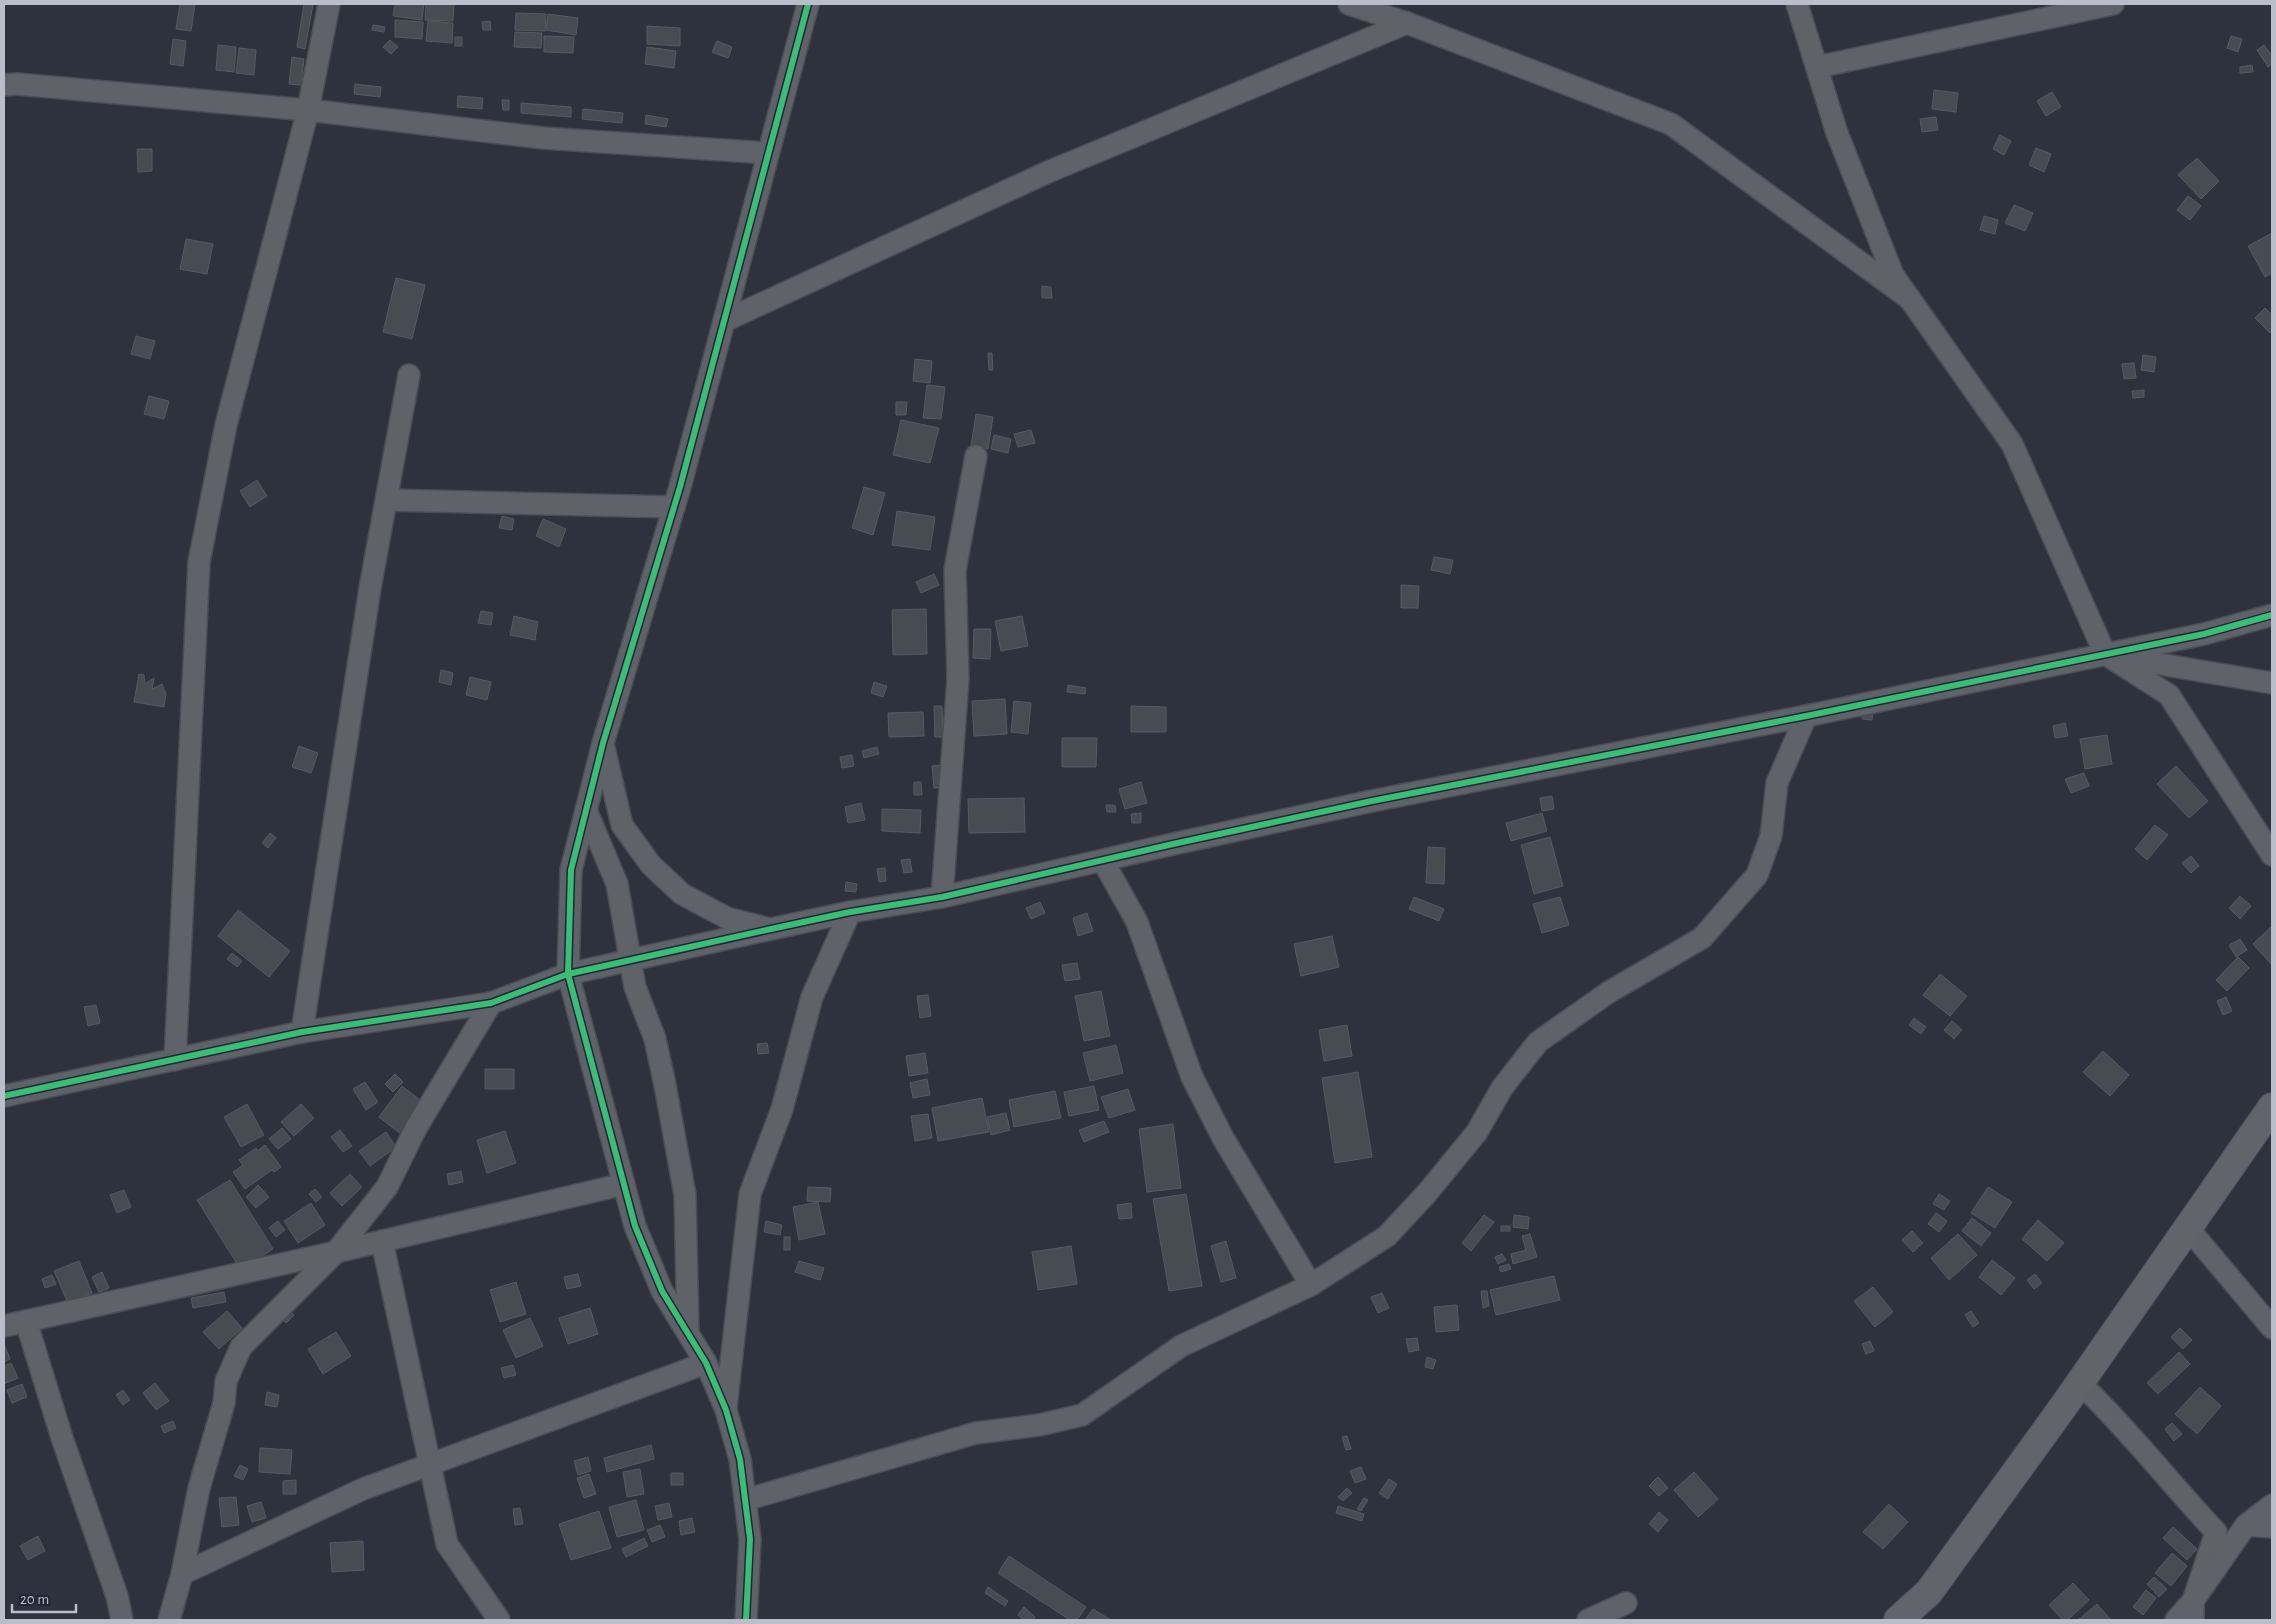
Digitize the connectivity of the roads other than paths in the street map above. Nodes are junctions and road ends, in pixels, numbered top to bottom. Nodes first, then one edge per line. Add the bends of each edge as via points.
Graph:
1 (329, 4) edge
2 (808, 4) edge
3 (1349, 4) edge
4 (1797, 4) edge
5 (2113, 4) edge
6 (1407, 22) junction
7 (1817, 67) junction
8 (4, 85) edge
9 (308, 110) junction
10 (768, 153) junction
11 (1910, 299) junction
12 (724, 321) junction
13 (409, 375) dead end
14 (976, 456) dead end
15 (388, 500) junction
16 (674, 507) junction
17 (2272, 615) edge
18 (2105, 654) junction
19 (2272, 683) edge
20 (1806, 716) junction
21 (603, 743) junction
22 (586, 810) junction
23 (2272, 855) edge
24 (1104, 861) junction
25 (942, 897) junction
26 (850, 912) junction
27 (771, 929) junction
28 (630, 960) junction
29 (568, 974) junction
30 (491, 1003) junction
31 (302, 1032) junction
32 (175, 1060) junction
33 (4, 1096) edge
34 (2272, 1107) edge
35 (624, 1184) junction
36 (2188, 1228) junction
37 (382, 1241) junction
38 (336, 1252) junction
39 (1311, 1285) junction
40 (26, 1320) junction
41 (4, 1326) edge
42 (2272, 1328) edge
43 (688, 1333) junction
44 (706, 1363) junction
45 (2080, 1383) junction
46 (726, 1410) junction
47 (430, 1464) junction
48 (745, 1500) junction
49 (2272, 1505) edge
50 (2246, 1525) junction
51 (2272, 1527) edge
52 (182, 1574) junction
53 (1626, 1603) dead end
54 (2193, 1611) edge
55 (122, 1620) edge
56 (169, 1620) edge
57 (499, 1620) edge
58 (746, 1620) edge
59 (1588, 1620) edge
60 (1898, 1620) edge
61 (2176, 1620) edge

1 - 9 street
2 - 10 street
3 - 6 street
4 - 7 street
5 - 7 street
6 - 11 street via 1672,124
6 - 12 street via 1048,172
7 - 11 street via 1837,133 1893,275
8 - 9 street
9 - 10 street via 543,138
9 - 32 street via 226,425 198,562
10 - 12 street
11 - 18 street via 2012,444
12 - 16 street
13 - 15 street
14 - 25 street via 956,570 958,679
15 - 16 street
15 - 31 street via 370,588
16 - 21 street
17 - 18 street via 2204,634
18 - 19 street
18 - 20 street
18 - 23 street via 2169,695
20 - 24 street via 1372,801
20 - 39 street via 1777,783 1771,836 1757,875 1702,938 1609,992 1538,1042 1502,1088 1477,1132 1388,1236
21 - 22 street
21 - 27 street via 622,826 651,865 682,894 727,918
22 - 28 street via 617,884
22 - 29 street via 571,870
24 - 25 street
24 - 39 street via 1137,922 1192,1077 1223,1138
25 - 26 street
26 - 27 street
26 - 46 street via 812,997 782,1109 750,1194
27 - 28 street
28 - 29 street
28 - 43 street via 635,987 655,1039 685,1195
29 - 30 street
29 - 35 street
30 - 31 street
30 - 38 street via 416,1128 387,1187
31 - 32 street
32 - 33 street
34 - 36 main road
35 - 37 street
35 - 43 street via 635,1226 662,1291
36 - 42 street
36 - 45 main road
37 - 38 street
37 - 47 street
38 - 40 street
38 - 52 street via 241,1347 226,1381 224,1403 199,1488
39 - 48 street via 1181,1346 1082,1415 976,1433
40 - 41 street
40 - 55 street via 62,1438 117,1596
43 - 44 street
44 - 46 street
44 - 47 street
45 - 54 street via 2115,1417 2216,1532
45 - 60 main road via 1929,1592
46 - 48 street via 740,1460
47 - 52 street via 363,1489
47 - 57 street via 447,1544
48 - 58 street via 750,1539
49 - 50 street
50 - 51 street
50 - 54 street
52 - 56 street
53 - 59 street
54 - 61 street

